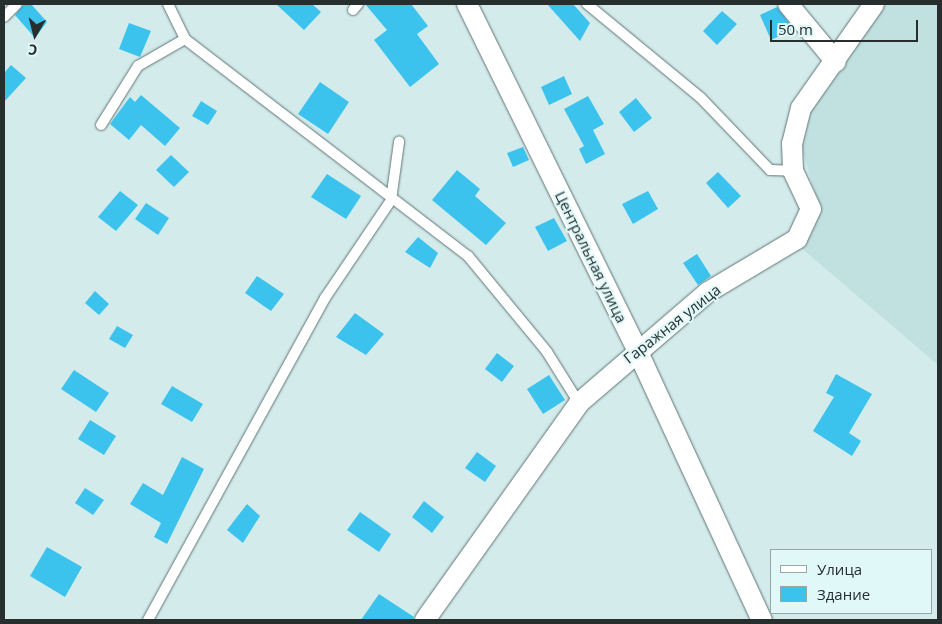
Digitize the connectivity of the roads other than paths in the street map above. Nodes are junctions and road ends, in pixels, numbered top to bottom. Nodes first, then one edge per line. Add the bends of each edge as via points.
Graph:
1 (17, 4) edge
2 (168, 4) edge
3 (467, 4) edge
4 (587, 4) edge
5 (788, 4) edge
6 (874, 4) edge
7 (4, 17) edge
8 (185, 39) junction
9 (836, 62) junction
10 (101, 125) dead end
11 (399, 142) dead end
12 (793, 171) junction
13 (390, 200) junction
14 (637, 350) junction
15 (579, 403) junction
16 (148, 620) edge
17 (425, 620) edge
18 (762, 620) edge

1 - 7 lane
2 - 8 lane
3 - 14 street, Центральная улица
4 - 12 lane via 700,97 770,170
5 - 9 street
6 - 9 street, Гаражная улица
8 - 10 lane via 138,66
8 - 13 lane
9 - 12 street, Гаражная улица via 801,108 792,144
11 - 13 lane
12 - 14 street, Гаражная улица via 811,209 797,239 708,292
13 - 15 lane via 468,256 546,352
13 - 16 lane via 324,298
14 - 15 street, Гаражная улица
14 - 18 street, Центральная улица
15 - 17 street, Гаражная улица

